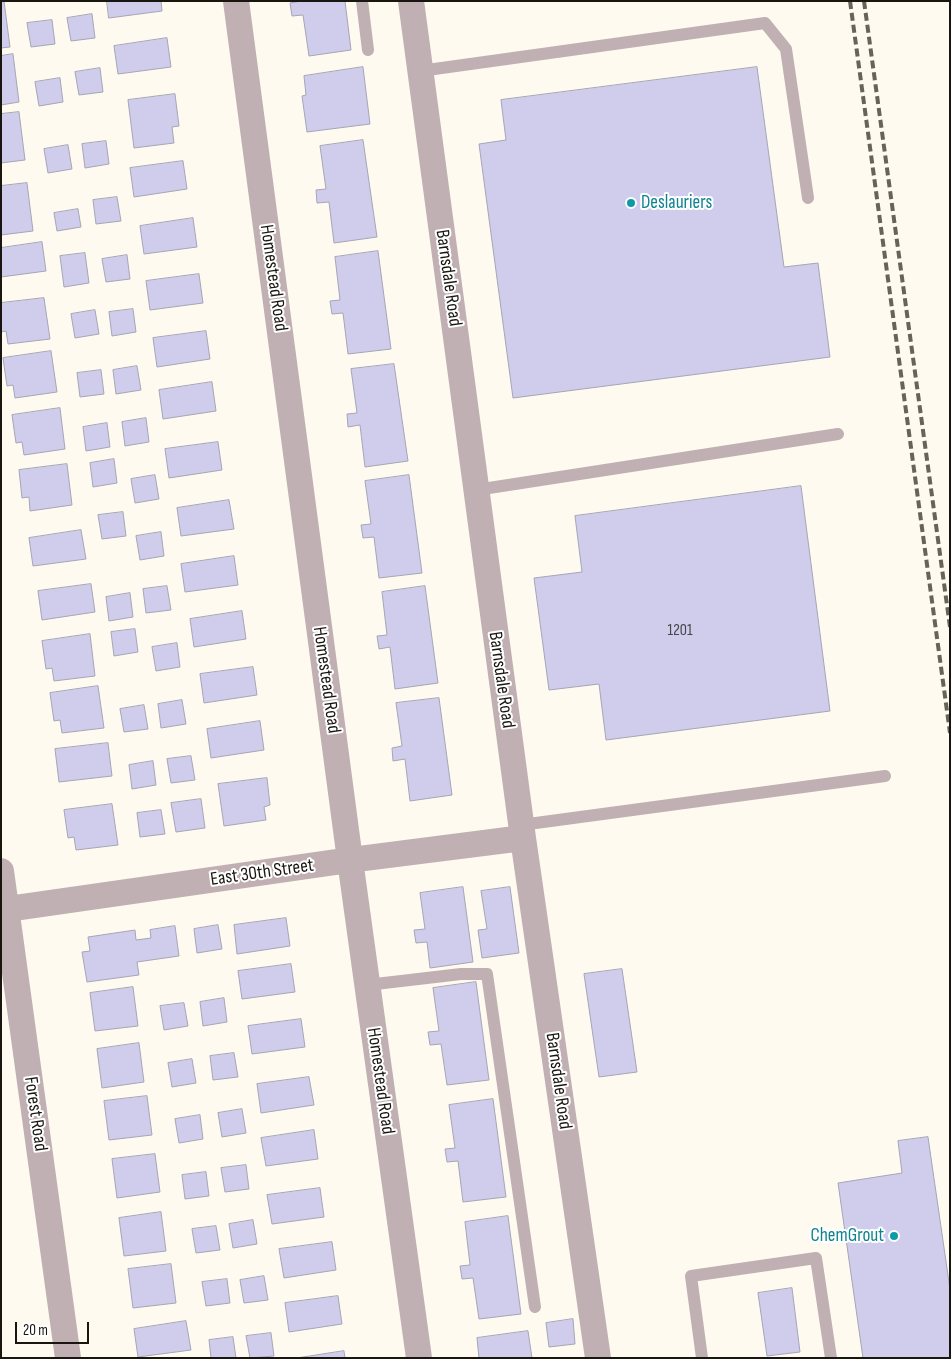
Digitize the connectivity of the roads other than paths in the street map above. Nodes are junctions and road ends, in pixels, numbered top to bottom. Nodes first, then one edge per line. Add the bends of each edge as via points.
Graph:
1 (236, 1) edge
2 (362, 1) edge
3 (411, 1) edge
4 (368, 50) dead end
5 (420, 70) junction
6 (808, 198) dead end
7 (838, 434) dead end
8 (476, 490) junction
9 (885, 776) dead end
10 (522, 831) junction
11 (350, 860) junction
12 (1, 871) edge
13 (4, 909) edge
14 (367, 984) junction
15 (535, 1306) dead end
16 (68, 1358) edge
17 (419, 1358) edge
18 (598, 1358) edge
19 (702, 1358) edge
20 (831, 1358) edge

1 - 11 street, Homestead Road
2 - 4 lane
3 - 5 street, Barnsdale Road
5 - 6 lane via 766,23 786,49
5 - 8 street, Barnsdale Road
7 - 8 lane
8 - 10 street, Barnsdale Road
9 - 10 lane
10 - 11 street, East 30th Street
10 - 18 street, Barnsdale Road
11 - 13 street, East 30th Street
11 - 14 street, Homestead Road
12 - 13 street, Forest Road
13 - 16 street, Forest Road
14 - 15 lane via 487,974
14 - 17 street, Homestead Road
19 - 20 lane via 691,1276 816,1258

